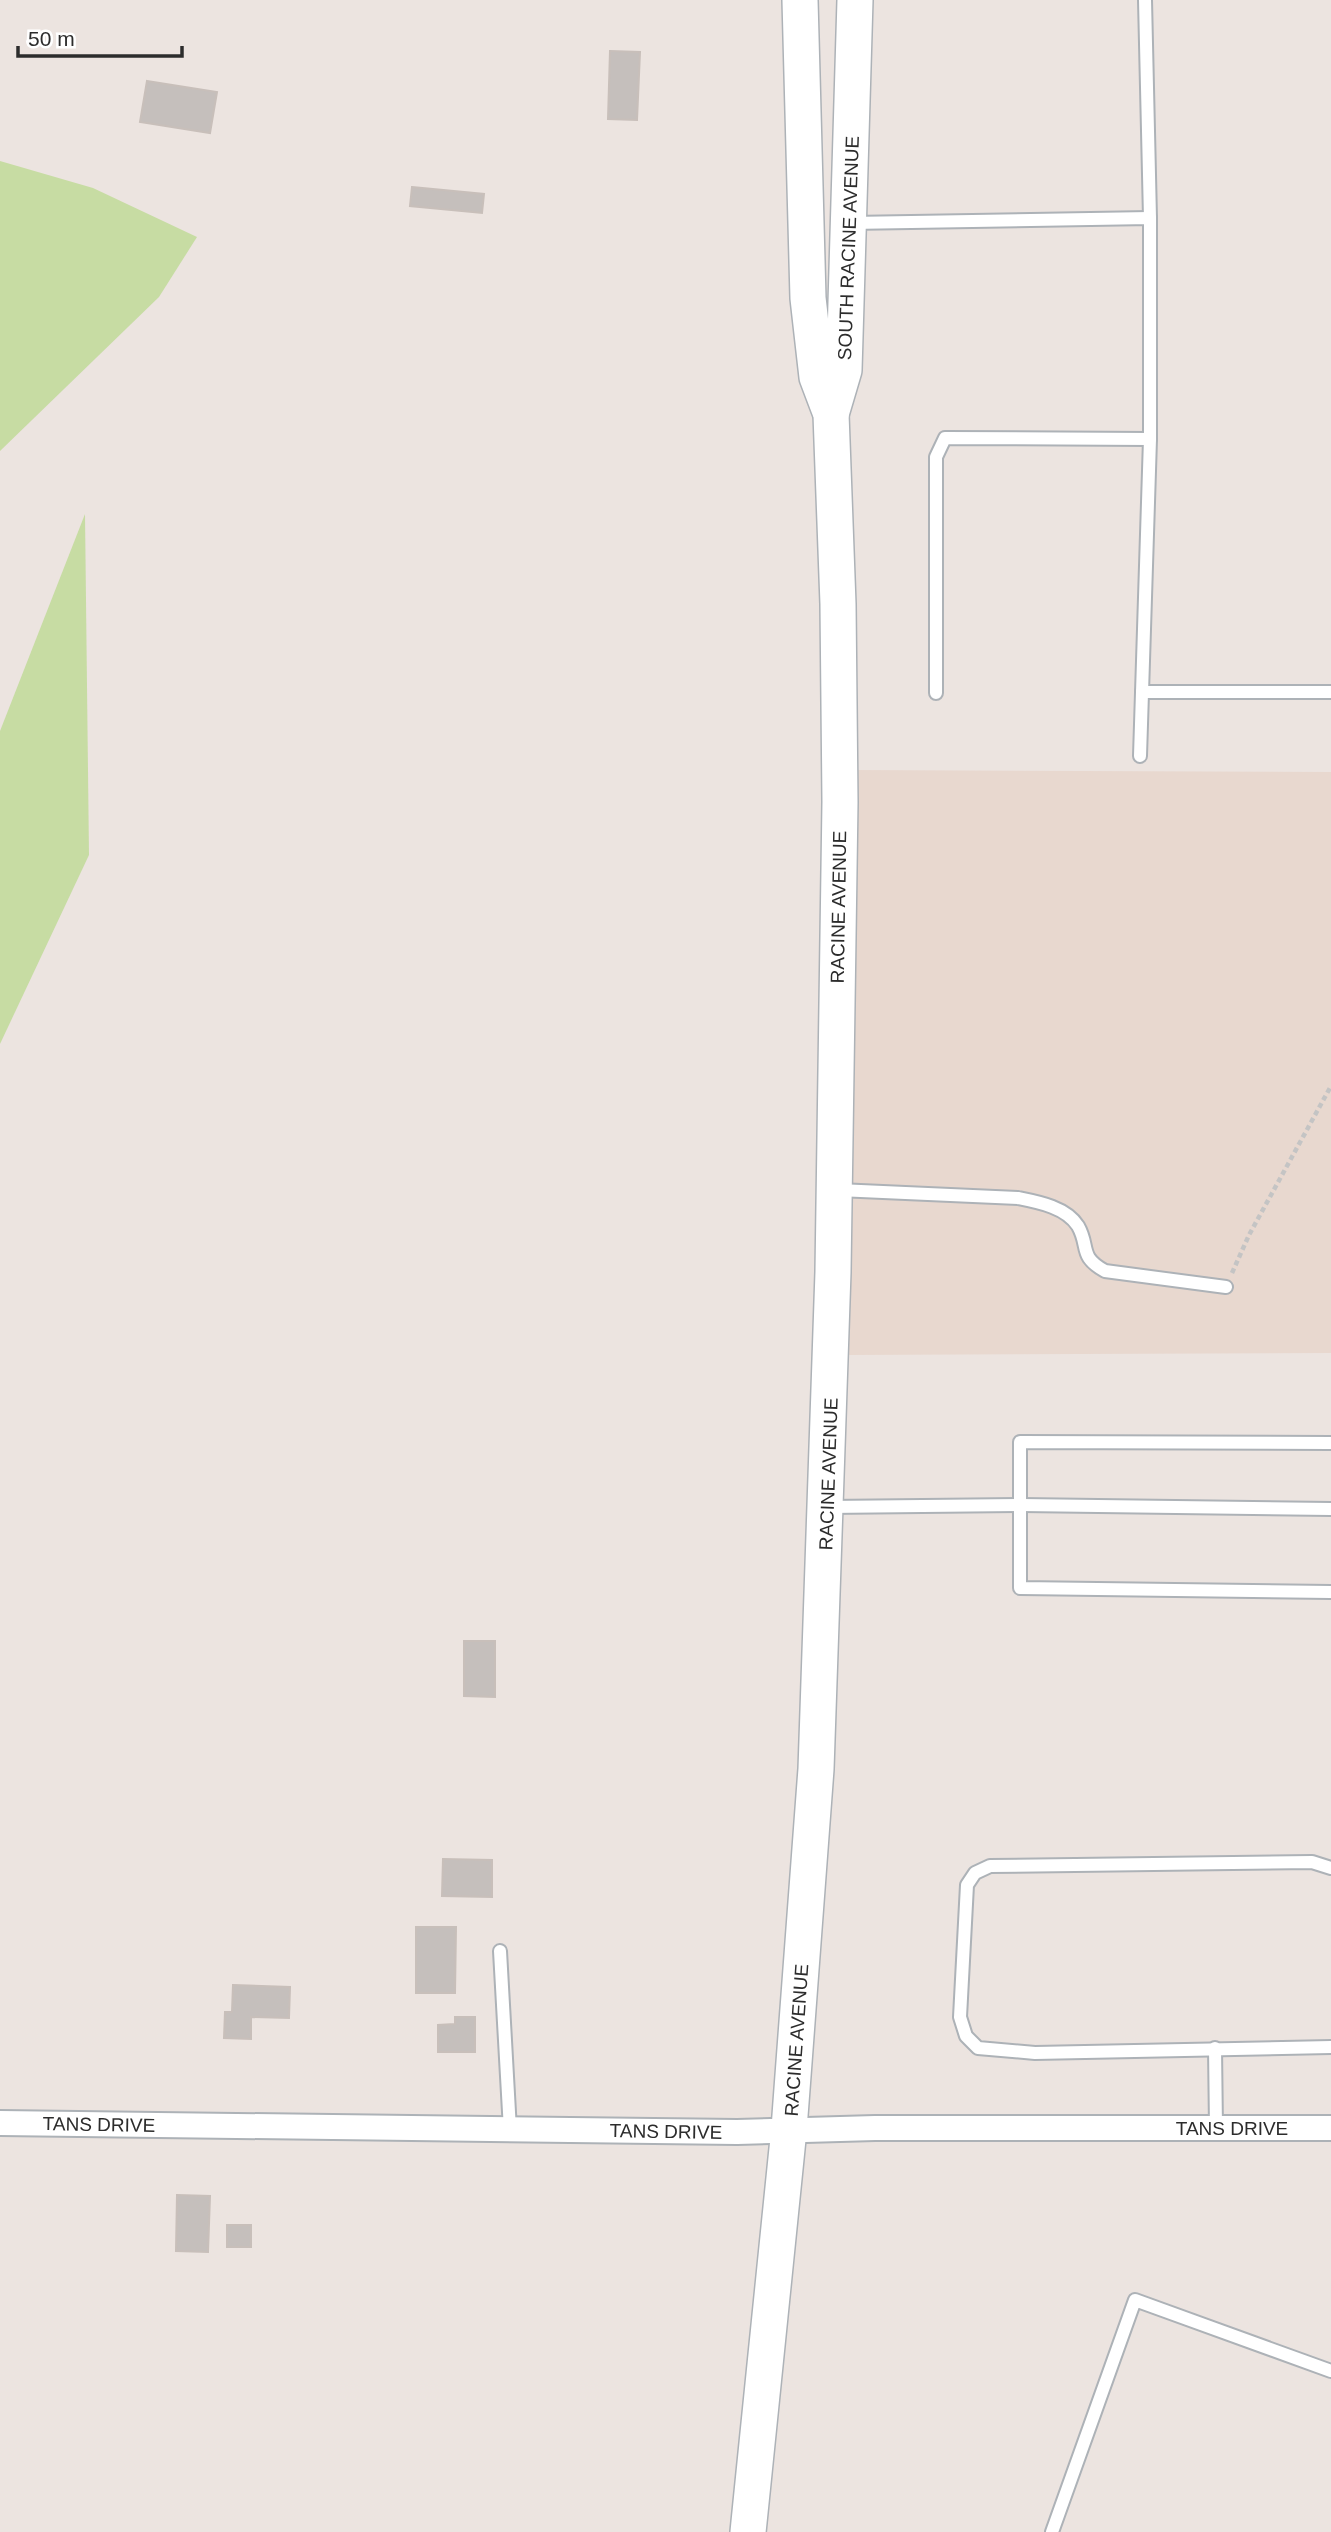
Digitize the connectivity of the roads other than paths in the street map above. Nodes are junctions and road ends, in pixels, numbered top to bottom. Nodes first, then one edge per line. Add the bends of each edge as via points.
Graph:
1 (800, 0) edge
2 (855, 0) edge
3 (1145, 0) edge
4 (1150, 218) junction
5 (849, 223) junction
6 (831, 414) junction
7 (1150, 439) junction
8 (1142, 692) junction
9 (1331, 692) edge
10 (936, 693) dead end
11 (1140, 756) dead end
12 (834, 1190) junction
13 (1226, 1287) road end
14 (1331, 1443) edge
15 (1021, 1505) junction
16 (827, 1507) junction
17 (1331, 1509) edge
18 (1331, 1592) edge
19 (1331, 1868) edge
20 (500, 1951) dead end
21 (1331, 2047) edge
22 (1215, 2048) junction
23 (0, 2123) edge
24 (1216, 2128) junction
25 (1331, 2128) edge
26 (789, 2129) junction
27 (510, 2130) junction
28 (1331, 2371) edge
29 (748, 2532) edge
30 (1052, 2532) edge

1 - 6 main road, SOUTH RACINE AVENUE via 808,298 817,377
2 - 5 main road, SOUTH RACINE AVENUE
3 - 4 lane
4 - 5 lane
4 - 7 lane
5 - 6 main road, SOUTH RACINE AVENUE via 844,370
6 - 12 main road, RACINE AVENUE via 840,788
7 - 8 lane
7 - 10 lane via 945,438 936,457
8 - 9 lane
8 - 11 lane
12 - 13 lane via 1018,1198 1046,1204 1078,1226 1085,1253 1105,1271
12 - 16 main road, RACINE AVENUE
14 - 15 lane via 1020,1442
15 - 16 lane
15 - 17 lane
15 - 18 lane via 1020,1588
16 - 26 main road, RACINE AVENUE via 816,1769
19 - 22 lane via 1312,1862 1012,1863 975,1873 967,1885 960,2017 966,2036 978,2048 1035,2053
20 - 27 lane
21 - 22 lane
22 - 24 lane
23 - 27 street, TANS DRIVE
24 - 25 street, TANS DRIVE
24 - 26 street, TANS DRIVE
26 - 27 street, TANS DRIVE
26 - 29 main road, RACINE AVENUE
28 - 30 lane via 1135,2300

